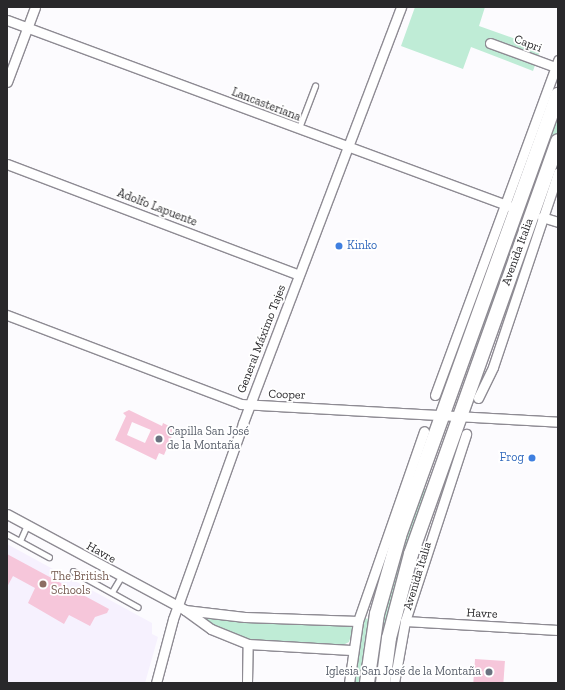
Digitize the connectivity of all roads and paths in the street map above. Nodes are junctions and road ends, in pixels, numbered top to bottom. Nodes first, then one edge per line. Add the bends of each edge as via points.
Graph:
1 (36, 7) edge
2 (398, 8) edge
3 (7, 20) edge
4 (27, 28) junction
5 (490, 43) dead end
6 (557, 65) edge
7 (7, 82) edge
8 (315, 86) dead end
9 (551, 102) edge
10 (299, 130) junction
11 (558, 141) edge
12 (347, 148) junction
13 (7, 164) edge
14 (558, 173) edge
15 (511, 207) junction
16 (542, 217) junction
17 (558, 222) edge
18 (299, 275) junction
19 (7, 315) edge
20 (456, 358) junction
21 (478, 363) junction
22 (493, 367) junction
23 (449, 376) junction
24 (435, 395) dead end
25 (478, 398) dead end
26 (250, 405) junction
27 (443, 414) junction
28 (460, 415) junction
29 (558, 422) edge
30 (424, 431) dead end
31 (466, 434) dead end
32 (421, 460) junction
33 (441, 477) junction
34 (419, 483) junction
35 (7, 514) edge
36 (27, 525) junction
37 (7, 534) edge
38 (395, 535) junction
39 (20, 541) junction
40 (49, 556) dead end
41 (387, 560) junction
42 (73, 571) dead end
43 (121, 577) junction
44 (112, 592) junction
45 (138, 607) dead end
46 (181, 609) junction
47 (358, 621) junction
48 (405, 621) junction
49 (558, 630) edge
50 (248, 644) junction
51 (351, 650) junction
52 (156, 683) edge
53 (247, 683) edge
54 (349, 683) edge
55 (367, 683) edge
56 (383, 683) edge
57 (394, 683) edge

1 - 4 street
2 - 12 street, General Máximo Tajes
3 - 4 street, Lancasteriana
4 - 7 street
4 - 10 street, Lancasteriana
5 - 6 street, Capri
6 - 9 street, Avenida Italia
8 - 10 lane
9 - 15 main road, Avenida Italia
10 - 12 street, Lancasteriana
11 - 21 main road, Avenida Italia
12 - 15 street, Lancasteriana
12 - 18 street, General Máximo Tajes
13 - 18 street, Adolfo Lapuente
14 - 16 street, Avenida Italia
15 - 20 main road, Avenida Italia
16 - 17 street
16 - 22 street, Avenida Italia
18 - 26 street, General Máximo Tajes
19 - 26 street, Cooper
20 - 21 street
20 - 23 main road, Avenida Italia
20 - 28 main road via 454,408
21 - 22 street
21 - 28 main road, Avenida Italia
22 - 25 street, Avenida Italia
23 - 24 street, Avenida Italia
23 - 27 main road, Avenida Italia
26 - 27 street, Cooper
26 - 46 street, General Máximo Tajes
27 - 28 street, Cooper
27 - 32 main road, Avenida Italia
27 - 33 main road via 450,421 437,459
28 - 29 street, Cooper
28 - 33 main road, Avenida Italia
30 - 32 street, Avenida Italia
31 - 33 street, Avenida Italia
32 - 34 main road, Avenida Italia
32 - 38 street, Avenida Italia
33 - 34 street
33 - 48 street, Avenida Italia
33 - 56 main road, Avenida Italia via 393,618
34 - 38 main road, Avenida Italia
35 - 36 street, Havre
36 - 39 lane
36 - 43 street, Havre
37 - 39 lane
38 - 41 main road, Avenida Italia
39 - 40 lane
41 - 47 street, Avenida Italia
41 - 55 main road, Avenida Italia
42 - 44 lane
43 - 44 lane
43 - 46 street, Havre
44 - 45 lane
46 - 47 street, Havre via 245,617
46 - 50 street, Havre via 211,629
46 - 52 street, General Máximo Tajes
47 - 51 street, Avenida Italia
48 - 49 street, Havre
48 - 57 street, Avenida Italia
50 - 51 street, Havre
50 - 53 street
51 - 54 street, Avenida Italia

